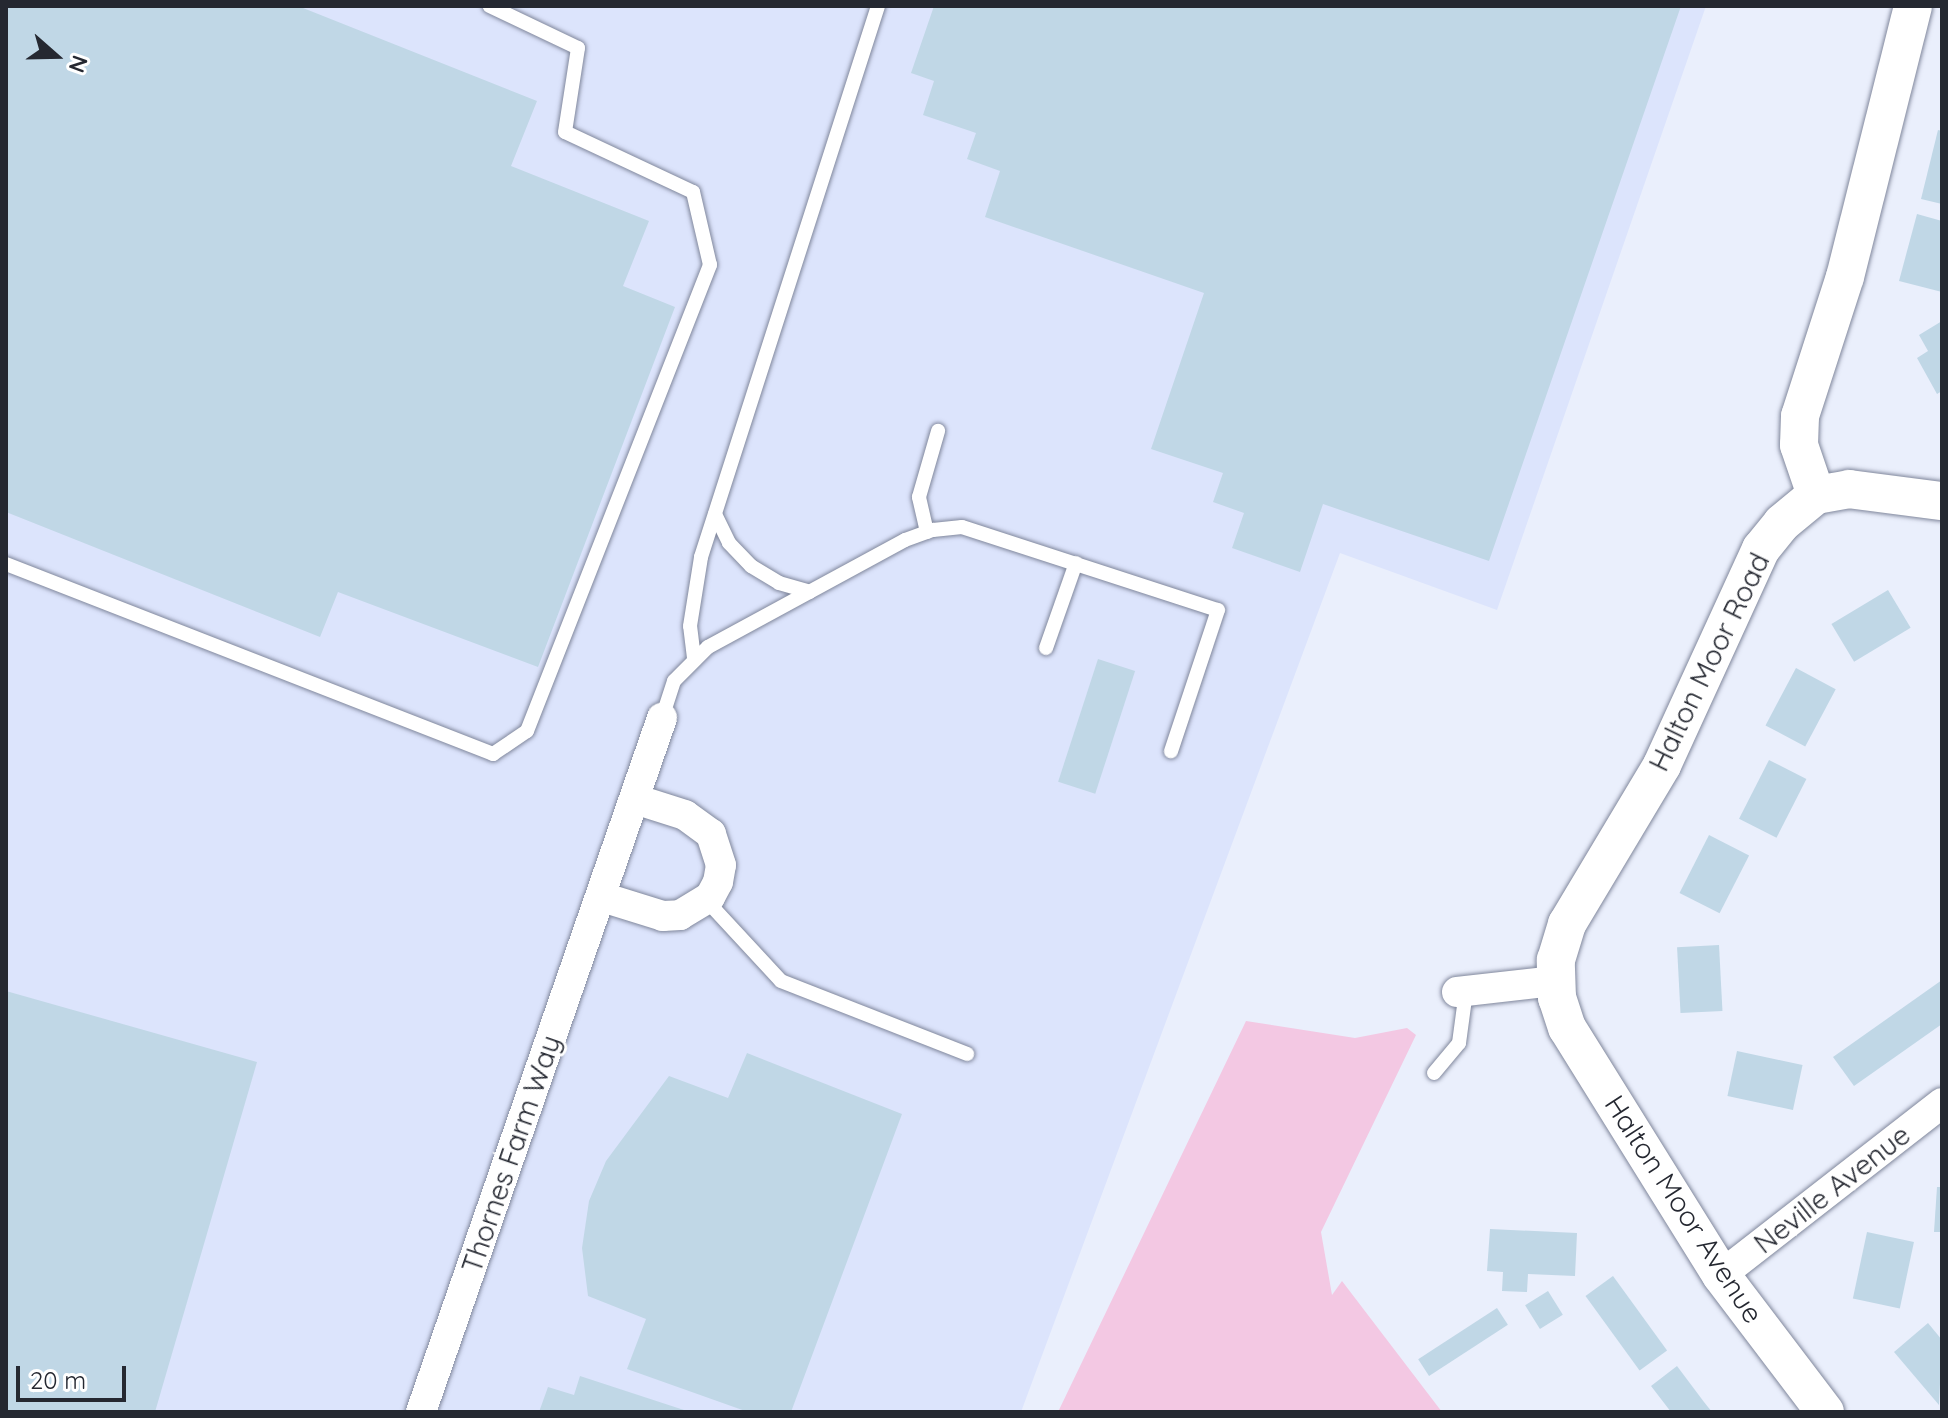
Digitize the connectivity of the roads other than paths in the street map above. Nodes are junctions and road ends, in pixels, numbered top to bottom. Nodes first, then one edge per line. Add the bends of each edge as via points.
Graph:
1 (490, 6) edge
2 (878, 6) edge
3 (1913, 6) edge
4 (938, 431) dead end
5 (1816, 495) junction
6 (1942, 501) edge
7 (715, 514) junction
8 (927, 532) junction
9 (1076, 563) junction
10 (6, 564) edge
11 (810, 592) junction
12 (1046, 648) dead end
13 (694, 658) junction
14 (662, 718) joint
15 (1171, 751) dead end
16 (635, 799) junction
17 (602, 897) junction
18 (706, 900) junction
19 (1556, 990) junction
20 (1462, 991) joint
21 (967, 1054) dead end
22 (1434, 1073) dead end
23 (1942, 1103) edge
24 (1721, 1275) junction
25 (421, 1412) edge
26 (1825, 1412) edge

1 - 10 lane via 578,48 565,132 693,192 710,265 527,731 493,754
2 - 7 lane
3 - 5 street via 1845,277 1800,416 1799,445
4 - 8 lane via 919,497
5 - 6 street via 1849,489
5 - 19 street, Halton Moor Road via 1761,549 1662,765 1567,924
7 - 11 lane via 729,543 751,566 779,583
7 - 13 lane via 693,595
8 - 9 lane via 962,527
8 - 11 lane
9 - 12 lane
9 - 15 lane via 1218,610
11 - 13 lane
13 - 14 lane via 674,681
14 - 16 street, Thornes Farm Way
16 - 17 street, Thornes Farm Way
16 - 18 street via 685,815 711,834 721,865
17 - 18 street via 663,916 680,915
17 - 25 street, Thornes Farm Way
18 - 21 lane via 781,981
19 - 20 street
19 - 24 street, Halton Moor Avenue via 1567,1028
20 - 22 lane via 1459,1043
23 - 24 street, Neville Avenue
24 - 26 street, Halton Moor Avenue

